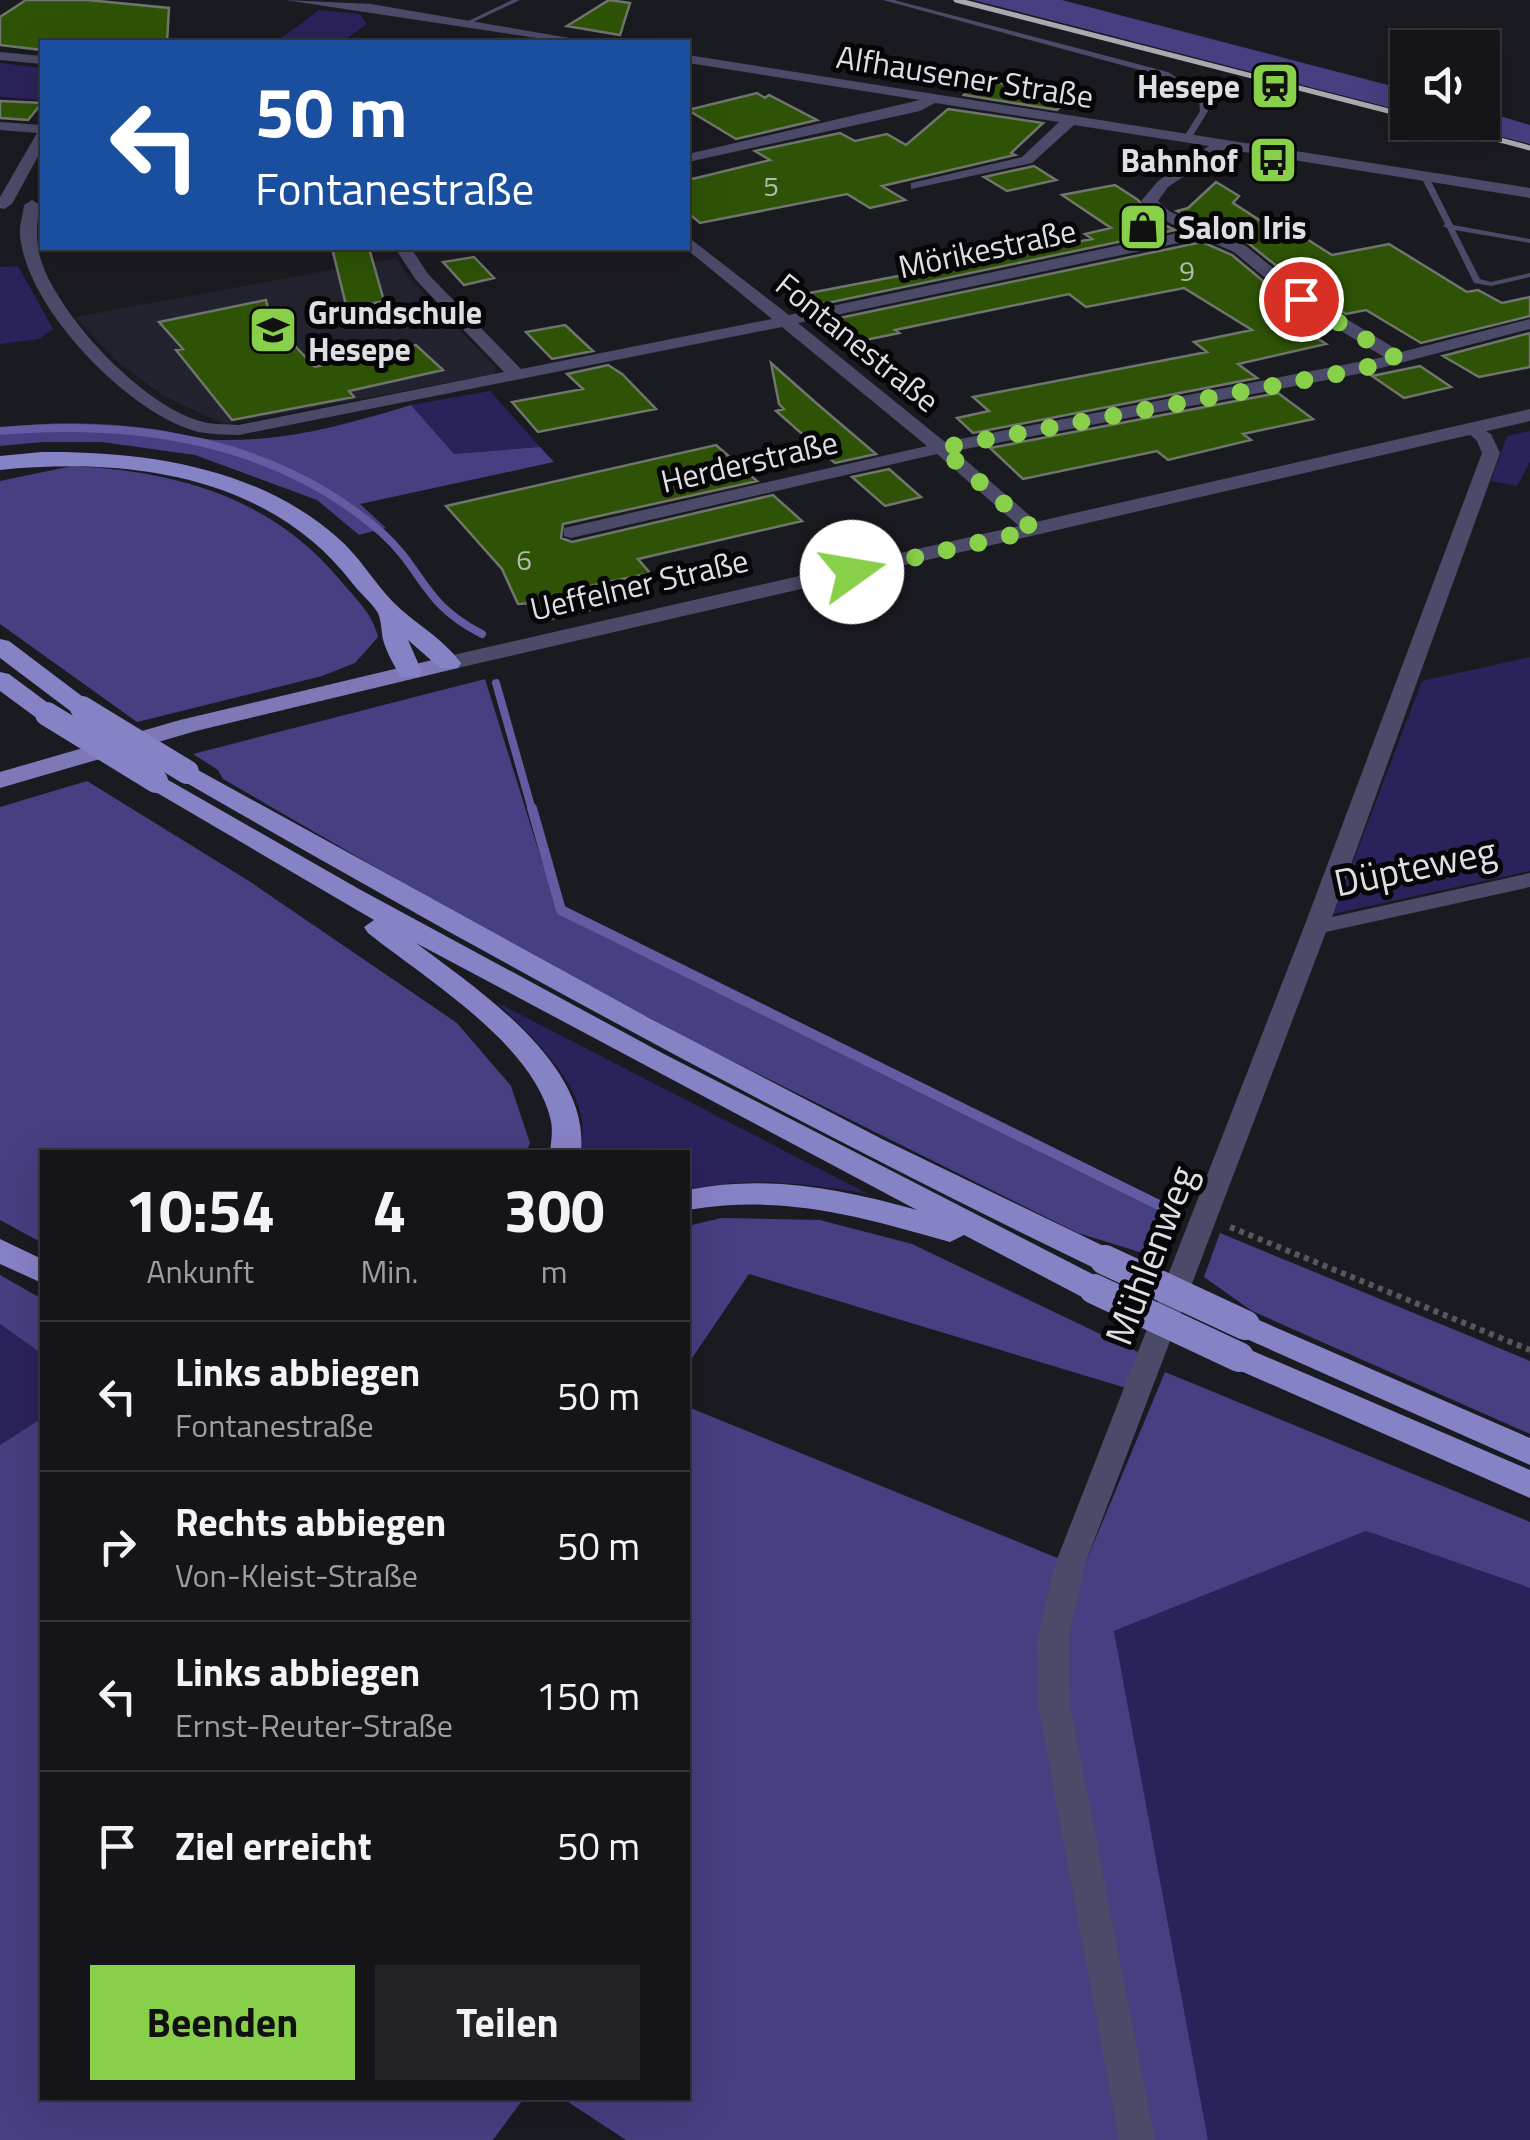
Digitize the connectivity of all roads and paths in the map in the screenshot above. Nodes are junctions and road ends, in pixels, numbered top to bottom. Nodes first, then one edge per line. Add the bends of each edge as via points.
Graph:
1 (292, 0) edge
2 (517, 0) edge
3 (886, 0) edge
4 (341, 2) edge
5 (467, 23) junction
6 (494, 28) junction
7 (475, 40) edge
8 (573, 40) edge
9 (0, 56) edge
10 (690, 59) edge
11 (40, 60) edge
12 (932, 98) junction
13 (1069, 121) junction
14 (0, 126) edge
15 (40, 132) edge
16 (40, 136) edge
17 (1186, 140) junction
18 (1221, 146) junction
19 (690, 158) edge
20 (1425, 177) junction
21 (916, 186) dead end
22 (1530, 193) edge
23 (2, 204) edge
24 (38, 205) edge
25 (1447, 226) junction
26 (1201, 234) junction
27 (1530, 241) edge
28 (690, 244) edge
29 (404, 250) edge
30 (1530, 274) edge
31 (786, 322) junction
32 (1530, 324) edge
33 (1396, 358) junction
34 (517, 374) junction
35 (1530, 415) edge
36 (1473, 429) junction
37 (941, 448) junction
38 (76, 458) junction
39 (0, 463) edge
40 (0, 472) edge
41 (1034, 530) junction
42 (571, 532) dead end
43 (390, 612) junction
44 (0, 646) edge
45 (0, 662) edge
46 (449, 663) junction
47 (410, 672) junction
48 (0, 679) edge
49 (82, 708) junction
50 (0, 780) edge
51 (1530, 880) edge
52 (350, 894) junction
53 (1316, 926) junction
54 (565, 1150) edge
55 (690, 1199) edge
56 (1206, 1217) junction
57 (0, 1250) edge
58 (1042, 1264) junction
59 (40, 1271) edge
60 (1099, 1274) junction
61 (1242, 1341) junction
62 (1530, 1350) edge
63 (1530, 1452) edge
64 (1530, 1485) edge
65 (1137, 2140) edge

1 - 4 street
2 - 5 lane
3 - 17 lane via 1165,74 1202,98 1204,112
4 - 5 street
5 - 6 street
6 - 7 street
6 - 8 street
9 - 11 street
10 - 12 street, Alfhausener Straße
12 - 13 street, Alfhausener Straße
12 - 19 street via 920,107
13 - 17 street, Alfhausener Straße
13 - 21 street via 1027,160
14 - 15 street
16 - 23 street
17 - 18 street, Alfhausener Straße
18 - 20 street, Alfhausener Straße
18 - 26 street via 1162,184 1149,201
20 - 22 street, Alfhausener Straße
20 - 25 lane
23 - 24 street
24 - 34 street, Mörikestraße via 25,220 26,241 56,310 96,356 191,425 264,428
25 - 27 lane
25 - 30 lane via 1478,281
26 - 31 street, Mörikestraße
26 - 33 street via 1240,250 1301,299
28 - 31 street, Fontanestraße
29 - 34 street via 422,278
31 - 34 street, Mörikestraße
31 - 37 street, Fontanestraße
32 - 33 street, Herderstraße
33 - 37 street, Herderstraße
35 - 36 street, Ueffelner Straße
36 - 41 street, Ueffelner Straße
36 - 53 street, Mühlenweg via 1491,452
37 - 41 street, Fontanestraße
37 - 42 street, Herderstraße
38 - 39 highway
38 - 40 highway
38 - 43 highway via 163,467 261,498 326,539
41 - 46 street, Ueffelner Straße
43 - 46 highway
43 - 47 highway
44 - 49 highway
45 - 49 highway
46 - 47 main road, Ueffelner Straße
47 - 50 main road, Ueffelner Straße via 189,725
48 - 52 highway, bridge via 156,781
49 - 60 highway, bridge via 362,874 974,1198
51 - 53 street, Düpteweg
52 - 54 highway via 379,928 510,1034 547,1080 567,1122
52 - 58 highway
53 - 56 street, Mühlenweg
55 - 58 highway via 803,1196 933,1225
56 - 62 path
56 - 65 street, Mühlenweg via 1069,1567 1053,1638 1054,1704
57 - 59 highway
58 - 60 highway
60 - 61 highway, bridge
61 - 63 highway
61 - 64 highway

